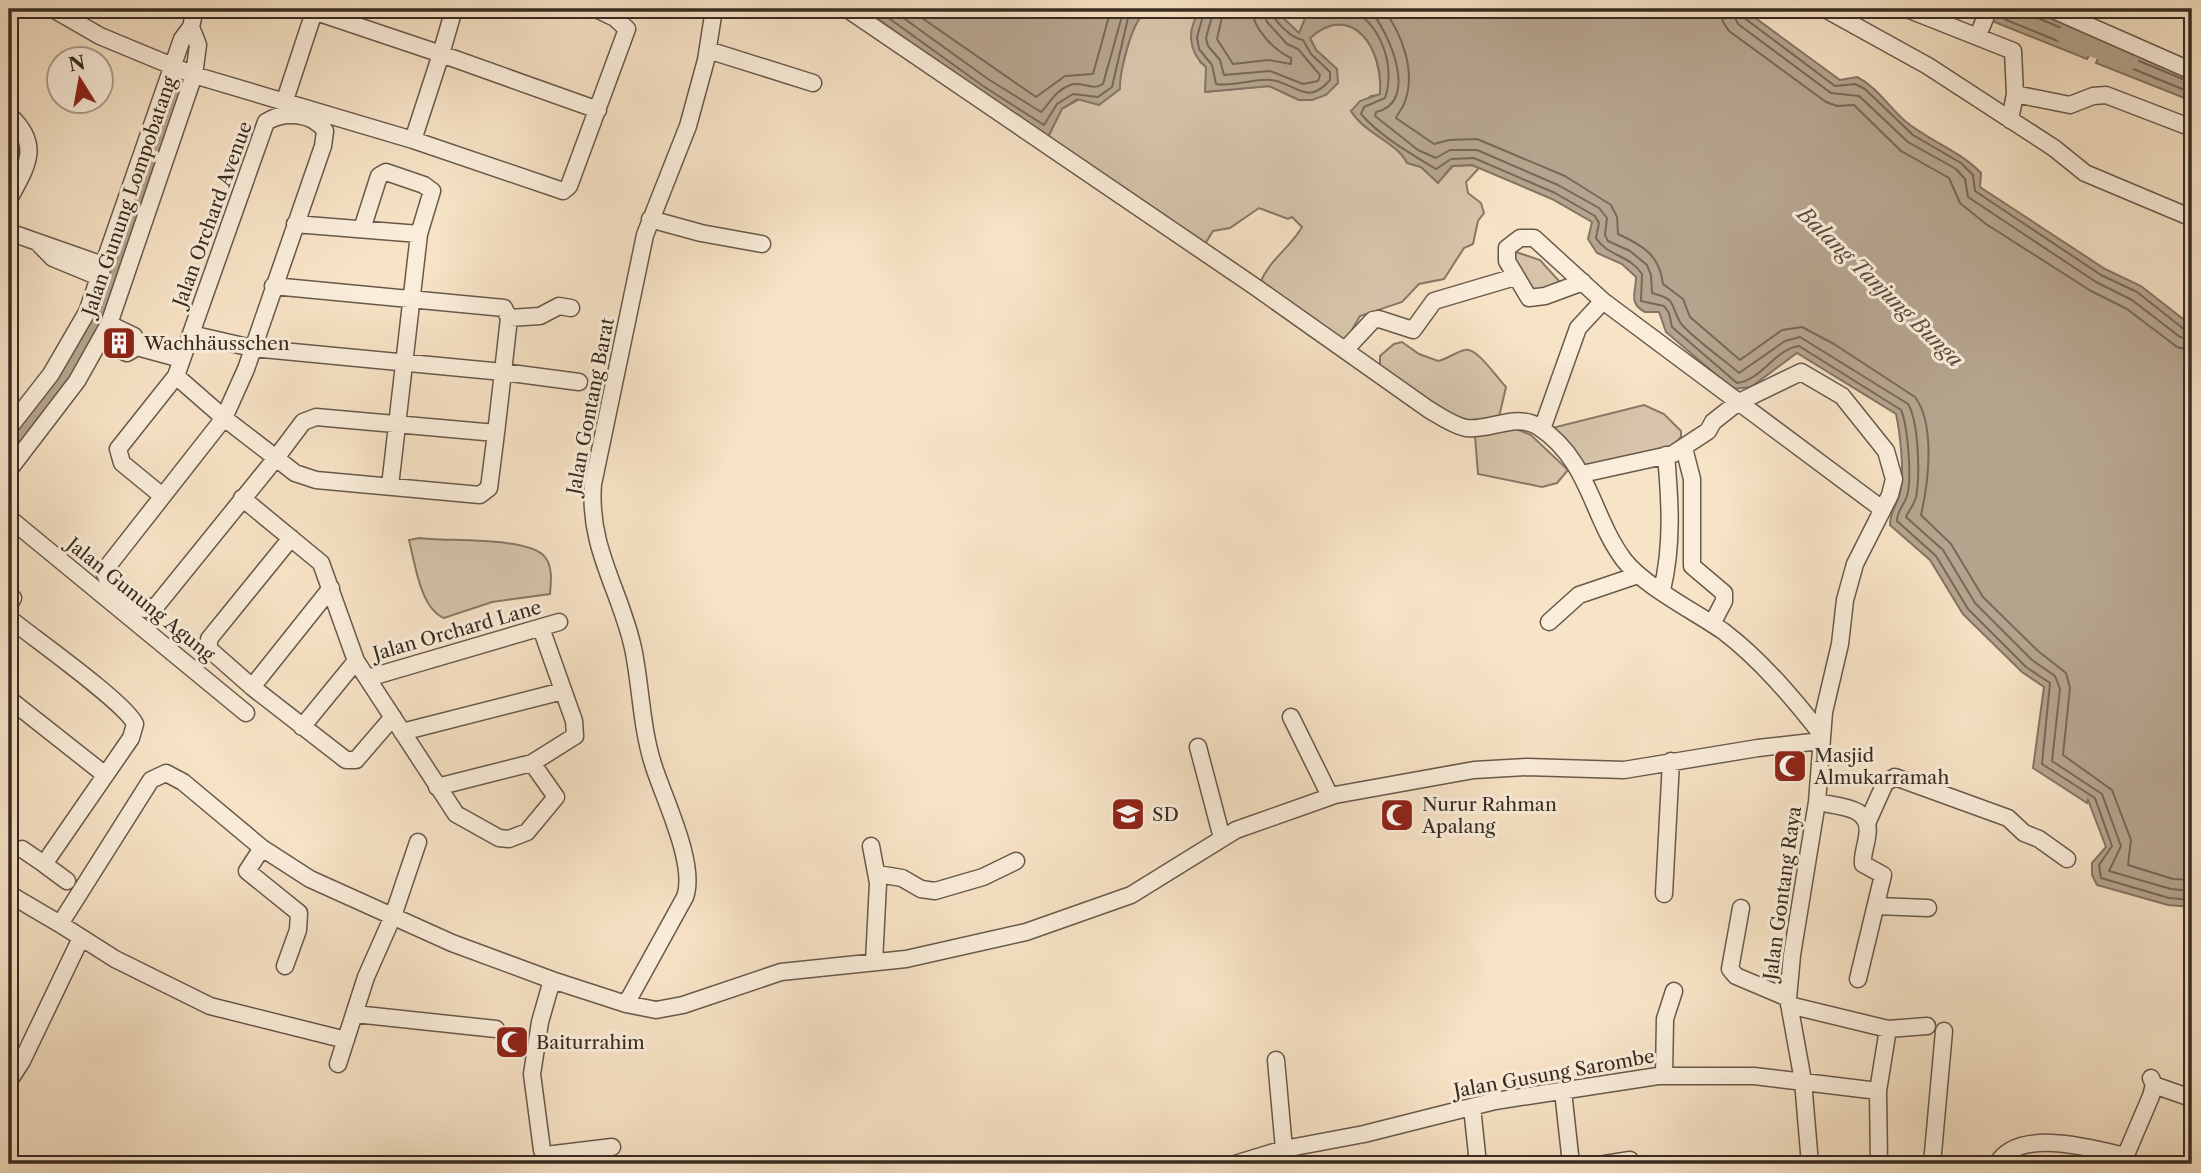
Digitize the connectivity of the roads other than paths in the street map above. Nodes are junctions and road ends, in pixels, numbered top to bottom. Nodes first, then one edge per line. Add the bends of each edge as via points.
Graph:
1 (53, 9) edge
2 (195, 9) edge
3 (454, 9) edge
4 (597, 9) edge
5 (714, 9) edge
6 (848, 9) edge
7 (1825, 9) edge
8 (1907, 9) edge
9 (2051, 9) edge
10 (312, 10) edge
11 (1983, 21) edge
12 (191, 27) junction
13 (708, 50) junction
14 (441, 54) junction
15 (175, 66) junction
16 (2192, 71) edge
17 (194, 75) junction
18 (813, 83) dead end
19 (2015, 94) junction
20 (284, 103) junction
21 (598, 110) junction
22 (9, 115) edge
23 (2010, 120) junction
24 (2192, 128) edge
25 (413, 140) junction
26 (9, 200) edge
27 (2192, 218) edge
28 (650, 219) junction
29 (295, 223) junction
30 (362, 229) junction
31 (9, 232) edge
32 (419, 234) junction
33 (762, 244) dead end
34 (101, 271) junction
35 (1515, 276) junction
36 (1583, 282) junction
37 (273, 286) junction
38 (410, 297) junction
39 (1603, 302) junction
40 (571, 308) dead end
41 (509, 318) junction
42 (108, 324) junction
43 (191, 334) junction
44 (101, 341) junction
45 (137, 348) junction
46 (252, 348) junction
47 (1345, 350) junction
48 (181, 359) junction
49 (405, 361) junction
50 (503, 372) junction
51 (176, 376) junction
52 (579, 382) dead end
53 (1737, 403) junction
54 (223, 418) junction
55 (397, 423) junction
56 (9, 428) edge
57 (1542, 429) junction
58 (496, 433) junction
59 (1684, 447) junction
60 (1666, 455) junction
61 (276, 458) junction
62 (9, 470) edge
63 (1582, 474) junction
64 (390, 486) junction
65 (161, 495) junction
66 (242, 498) junction
67 (1882, 509) junction
68 (9, 518) edge
69 (291, 538) junction
70 (1638, 575) junction
71 (331, 588) junction
72 (1662, 590) junction
73 (9, 618) edge
74 (559, 622) dead end
75 (1549, 622) dead end
76 (1712, 624) junction
77 (541, 628) junction
78 (356, 662) junction
79 (368, 678) junction
80 (252, 687) junction
81 (563, 691) junction
82 (9, 699) edge
83 (246, 713) dead end
84 (1291, 717) dead end
85 (398, 725) junction
86 (302, 727) junction
87 (1822, 738) junction
88 (1198, 747) dead end
89 (1671, 761) junction
90 (532, 763) junction
91 (104, 774) junction
92 (438, 787) junction
93 (1330, 796) junction
94 (1817, 802) junction
95 (1868, 821) junction
96 (1222, 838) junction
97 (418, 842) dead end
98 (871, 846) dead end
99 (261, 848) junction
100 (22, 849) dead end
101 (2067, 859) dead end
102 (1016, 861) dead end
103 (44, 864) junction
104 (878, 874) junction
105 (67, 881) dead end
106 (9, 894) edge
107 (1664, 894) dead end
108 (1876, 906) junction
109 (1741, 908) dead end
110 (1928, 908) dead end
111 (393, 916) junction
112 (60, 924) junction
113 (80, 940) junction
114 (874, 962) junction
115 (285, 966) dead end
116 (1858, 979) dead end
117 (552, 980) junction
118 (1674, 991) dead end
119 (1789, 1002) junction
120 (626, 1004) junction
121 (355, 1014) junction
122 (1927, 1026) dead end
123 (496, 1029) dead end
124 (1888, 1029) junction
125 (1944, 1031) dead end
126 (346, 1040) junction
127 (1276, 1060) dead end
128 (338, 1064) dead end
129 (1664, 1076) junction
130 (9, 1081) edge
131 (1803, 1081) junction
132 (1563, 1091) junction
133 (1878, 1091) junction
134 (2188, 1097) dead end
135 (1472, 1107) junction
136 (612, 1147) dead end
137 (1284, 1149) junction
138 (1630, 1160) dead end
139 (2124, 1160) edge
140 (1255, 1161) edge
141 (1235, 1164) edge
142 (1478, 1164) edge
143 (1571, 1164) edge
144 (1605, 1164) edge
145 (1810, 1164) edge
146 (1878, 1164) edge
147 (1932, 1164) edge
148 (1997, 1164) edge

1 - 15 street via 100,36
2 - 12 street
3 - 14 street
4 - 21 street via 627,29
5 - 13 street, Jalan Gontang Barat
6 - 47 street
7 - 23 street via 1928,66
8 - 11 street
9 - 16 street
10 - 14 street
10 - 20 street
11 - 19 street via 2013,51
12 - 15 street via 182,39
12 - 17 street via 198,45
13 - 18 street
13 - 28 street, Jalan Gontang Barat via 688,126
14 - 21 street
14 - 25 street
15 - 17 street, Jalan Gunung Lompobatang
15 - 34 street, Jalan Gunung Lompobatang
17 - 20 street
17 - 42 street, Jalan Gunung Lompobatang
19 - 23 street
19 - 24 street via 2070,105 2106,95
20 - 25 street
21 - 25 street via 569,186 563,191
22 - 26 street via 30,147 26,167
23 - 27 street via 2085,173
28 - 33 street
28 - 120 street, Jalan Gontang Barat via 593,484 592,519 631,641 652,761 688,882 685,897
29 - 30 street
29 - 37 street, Jalan Orchard Avenue
29 - 43 street, Jalan Orchard Avenue via 325,137 315,121 282,115 266,122 257,141
30 - 32 street
30 - 32 street via 380,173 386,172 432,191
31 - 34 street via 40,245 53,258
32 - 38 street
34 - 56 street, Jalan Gunung Lompobatang via 69,345
35 - 36 street via 1532,299
35 - 36 street via 1507,261 1507,248 1514,240 1530,236
35 - 47 street via 1434,300 1413,330 1373,320
36 - 39 street
37 - 38 street
37 - 46 street, Jalan Orchard Avenue
38 - 41 street via 504,308
38 - 49 street
39 - 53 street
39 - 57 street via 1578,328
40 - 41 street via 559,306 540,316
41 - 50 street
42 - 44 street, Jalan Gunung Lompobatang
42 - 45 street via 134,336
43 - 46 street
43 - 48 street, Jalan Orchard Avenue
44 - 45 street via 127,353
44 - 62 street, Jalan Gunung Lompobatang via 77,381
45 - 48 street
46 - 49 street
46 - 54 street, Jalan Orchard Avenue
47 - 57 street via 1455,425 1482,427 1515,421
48 - 51 street, Jalan Orchard Avenue
49 - 50 street
49 - 55 street
50 - 52 street
50 - 58 street
51 - 54 street
51 - 65 street via 118,449 122,463
53 - 59 street
53 - 67 street
53 - 67 street, Jalan Gontang Raya via 1801,372 1842,396 1886,451 1894,479
54 - 61 street
54 - 65 street, Jalan Orchard Avenue
55 - 58 street
55 - 61 street via 310,419
55 - 64 street
57 - 63 street
58 - 64 street via 491,481 485,494
59 - 60 street
59 - 76 street via 1692,480 1692,566 1724,593
60 - 63 street
60 - 72 street via 1670,520
61 - 64 street via 306,478
61 - 66 street
63 - 70 street via 1618,551
65 - 66 street, Jalan Orchard Avenue via 104,571 108,581 145,609 157,605
66 - 69 street
67 - 87 street, Jalan Gontang Raya via 1849,585
68 - 83 street, Jalan Gunung Agung
69 - 71 street via 321,563
69 - 80 street via 208,644 213,654
70 - 72 street
70 - 75 street via 1578,595
71 - 78 street
71 - 80 street
72 - 76 street
73 - 91 street via 130,715 135,724 131,738
74 - 77 street, Jalan Orchard Lane
76 - 87 street via 1758,661
77 - 79 street, Jalan Orchard Lane
77 - 81 street
78 - 79 street
78 - 86 street
79 - 85 street
80 - 86 street
81 - 85 street
81 - 90 street via 575,736
82 - 91 street
84 - 93 street
85 - 86 street via 351,761
85 - 92 street
87 - 89 street
87 - 94 street, Jalan Gontang Raya
88 - 96 street
89 - 93 street via 1624,770 1474,770
89 - 107 street
90 - 92 street
90 - 92 street via 556,797 527,832 509,839 456,814
91 - 103 street
93 - 96 street via 1254,821
94 - 95 street via 1861,812
94 - 119 street, Jalan Gontang Raya via 1792,955
95 - 101 street via 1885,783 1895,778 2008,818
95 - 108 street via 1863,864 1883,880
96 - 114 street via 1151,884 1108,904 1026,932
97 - 111 street
98 - 104 street
99 - 111 street via 310,879
99 - 112 street via 183,782 162,773 151,780
99 - 115 street via 247,871 299,913
100 - 103 street
102 - 104 street via 983,877 935,891
103 - 105 street
104 - 114 street
106 - 112 street
108 - 110 street
108 - 116 street
109 - 119 street via 1730,969
111 - 117 street
111 - 121 street
112 - 113 street
113 - 126 street via 210,1006
113 - 130 street
114 - 120 street via 781,972 668,1009
117 - 120 street
117 - 136 street via 532,1074 542,1150 557,1156
118 - 129 street via 1665,1019
119 - 124 street
119 - 131 street, Jalan Gontang Raya
121 - 123 street
121 - 126 street
122 - 124 street
124 - 133 street
125 - 147 street
126 - 128 street
127 - 137 street
129 - 131 street, Jalan Gusung Sarombe
129 - 132 street, Jalan Gusung Sarombe
131 - 133 street, Jalan Gusung Sarombe
131 - 145 street, Jalan Gontang Raya
132 - 135 street, Jalan Gusung Sarombe
132 - 143 street
133 - 146 street
134 - 139 street via 2152,1081
135 - 137 street, Jalan Gusung Sarombe
135 - 142 street
137 - 140 street, Jalan Gusung Sarombe
138 - 144 street
139 - 148 street via 2090,1145 2039,1143 2013,1149
140 - 141 street, Jalan Gusung Sarombe

